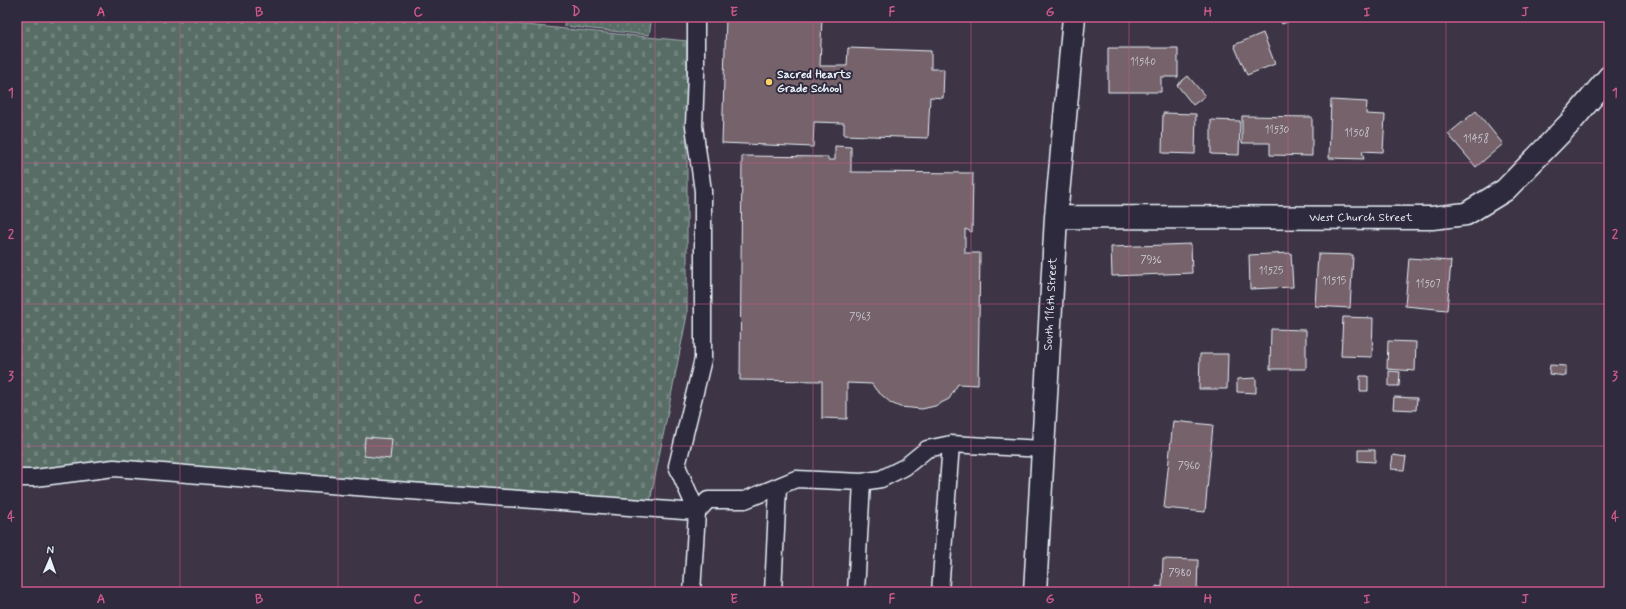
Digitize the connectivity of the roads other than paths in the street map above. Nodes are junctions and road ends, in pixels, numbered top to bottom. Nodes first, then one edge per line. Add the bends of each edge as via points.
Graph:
1 (696, 17) edge
2 (1074, 17) edge
3 (1609, 77) edge
4 (1056, 217) junction
5 (951, 444) junction
6 (1043, 449) junction
7 (17, 478) edge
8 (862, 482) junction
9 (778, 487) junction
10 (697, 512) junction
11 (692, 592) edge
12 (773, 592) edge
13 (856, 592) edge
14 (940, 592) edge
15 (1035, 592) edge

1 - 10 lane via 694,126 703,191 703,358 677,466
2 - 4 street, South 116th Street
3 - 4 street, West Church Street via 1571,122 1506,190 1466,214 1432,218
4 - 6 street, South 116th Street
5 - 6 lane
5 - 8 lane via 927,450 905,467 881,479
5 - 14 lane
6 - 15 street, South 116th Street
7 - 10 lane via 114,468
8 - 9 lane via 796,479
8 - 13 lane
9 - 10 lane via 745,500 708,500
9 - 12 lane
10 - 11 lane

